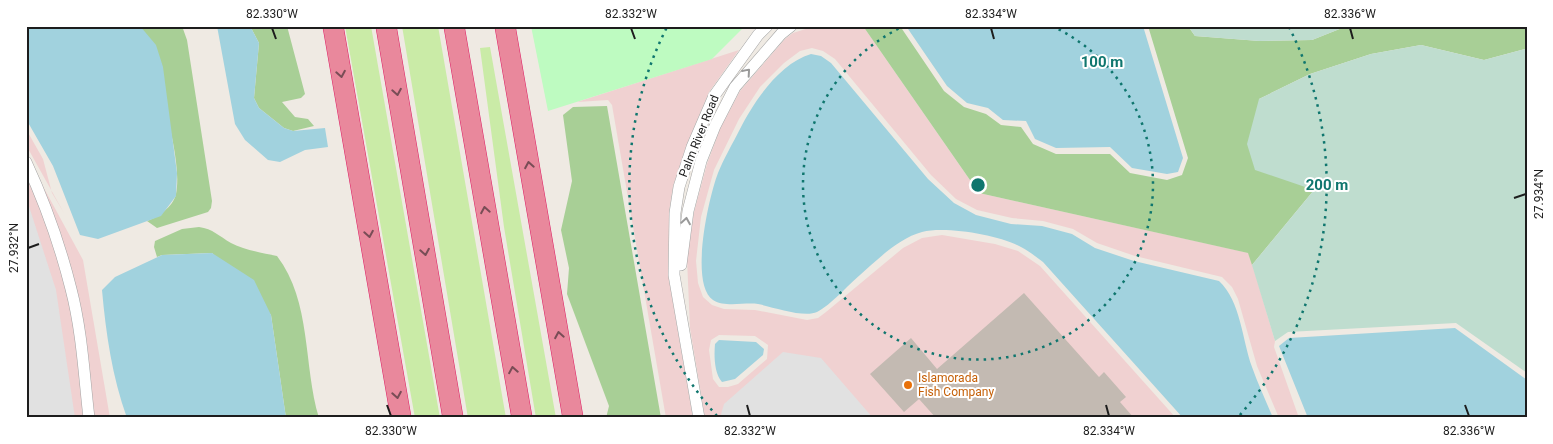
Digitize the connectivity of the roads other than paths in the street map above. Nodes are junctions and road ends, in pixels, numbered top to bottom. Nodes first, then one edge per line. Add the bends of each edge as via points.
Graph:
1 (333, 26) edge
2 (386, 26) edge
3 (454, 26) edge
4 (464, 26) edge
5 (505, 26) edge
6 (767, 26) edge
7 (791, 26) edge
8 (464, 88) junction
9 (26, 162) edge
10 (683, 322) junction
11 (89, 418) edge
12 (401, 418) edge
13 (453, 418) edge
14 (522, 418) edge
15 (573, 418) edge
16 (699, 418) edge

1 -> 12 highway
2 -> 13 highway
3 - 8 highway
4 - 8 highway
15 -> 5 highway
6 - 10 street, Palm River Road via 714,96 679,188 675,213 674,275
10 -> 7 street, Palm River Road via 681,259 688,210 701,161 735,87
14 -> 8 highway
9 - 11 street via 45,202 71,289
10 - 16 street, Palm River Road

